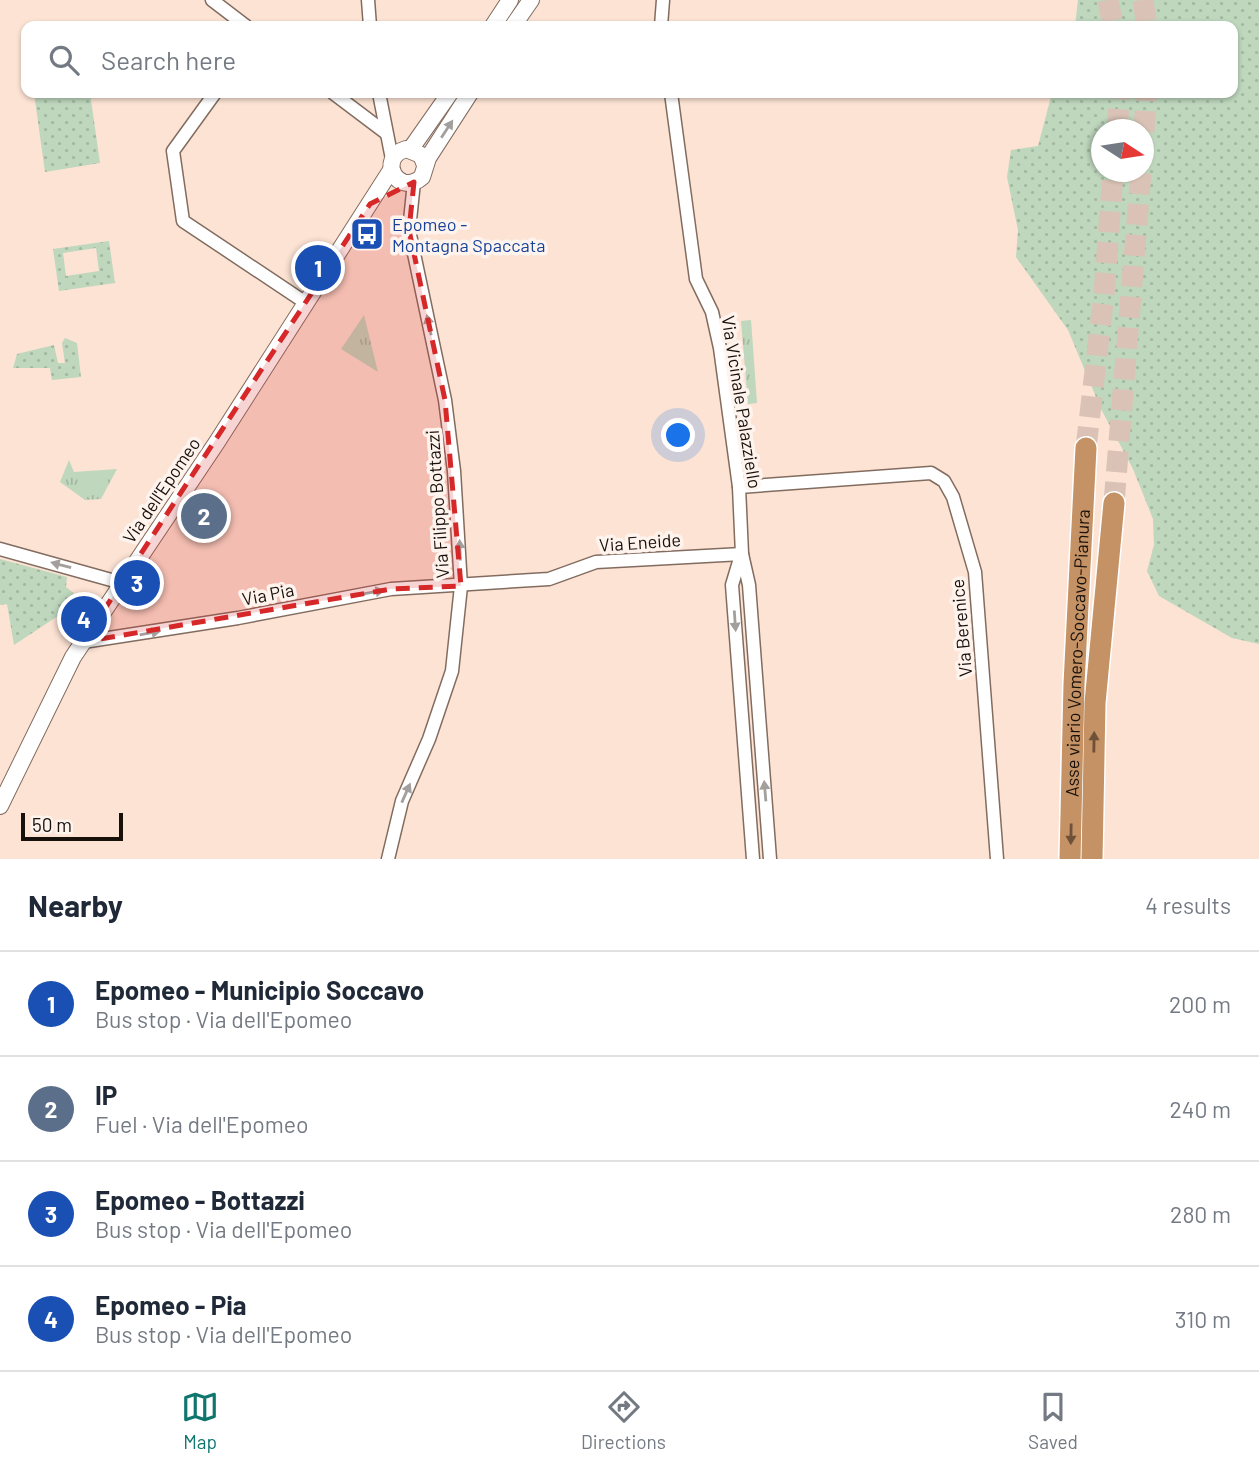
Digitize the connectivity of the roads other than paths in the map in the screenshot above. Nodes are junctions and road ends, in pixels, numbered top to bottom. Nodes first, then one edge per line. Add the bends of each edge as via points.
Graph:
1 (212, 0) edge
2 (368, 0) edge
3 (510, 0) edge
4 (531, 0) edge
5 (663, 0) edge
6 (239, 21) edge
7 (370, 21) edge
8 (496, 21) edge
9 (516, 21) edge
10 (661, 21) edge
11 (211, 98) edge
12 (340, 98) edge
13 (380, 98) edge
14 (447, 98) edge
15 (467, 98) edge
16 (672, 98) edge
17 (386, 133) junction
18 (397, 155) junction
19 (425, 165) junction
20 (410, 183) junction
21 (370, 204) junction
22 (306, 303) junction
23 (1086, 448) tunnel mouth
24 (739, 487) junction
25 (1114, 503) tunnel mouth
26 (0, 549) edge
27 (741, 554) junction
28 (122, 583) junction
29 (461, 586) junction
30 (83, 642) junction
31 (0, 806) edge
32 (388, 859) edge
33 (753, 859) edge
34 (770, 859) edge
35 (996, 859) edge
36 (1070, 859) edge
37 (1092, 859) edge

1 - 6 street
2 - 7 street
3 - 8 street
4 - 9 street
5 - 10 street
11 - 22 street via 173,151 183,221
12 - 17 street
13 - 17 street
14 - 18 street, Via dell'Epomeo via 422,137
19 -> 15 street
16 - 24 street, Via Vicinale Palazziello via 696,279 712,312 717,336
17 - 18 street
18 - 19 street via 421,155
18 - 20 street via 397,180
18 - 21 street, Via dell'Epomeo
19 - 20 street via 422,177
20 - 21 street, Via dell'Epomeo
29 -> 20 street, Via Filippo Bottazzi via 445,400 408,230
21 - 22 street, Via dell'Epomeo
22 - 28 street, Via dell'Epomeo
23 -> 36 highway, Asse viario Vomero-Soccavo-Pianura
24 - 27 street, Via Vicinale Palazziello
24 - 35 street, Via Berenice via 932,473 944,481 975,572
37 -> 25 highway, Asse viario Vomero-Soccavo-Pianura via 1095,702
28 -> 26 street
27 - 29 street, Via Eneide via 596,562 549,579
27 -> 33 street, Via Vicinale Palazziello via 732,585
34 -> 27 street, Via Vicinale Palazziello via 749,585
28 - 30 street, Via dell'Epomeo
30 -> 29 street, Via Pia via 391,589
32 -> 29 street, Via Filippo Bottazzi via 402,801 452,671
30 - 31 street, Via dell'Epomeo

